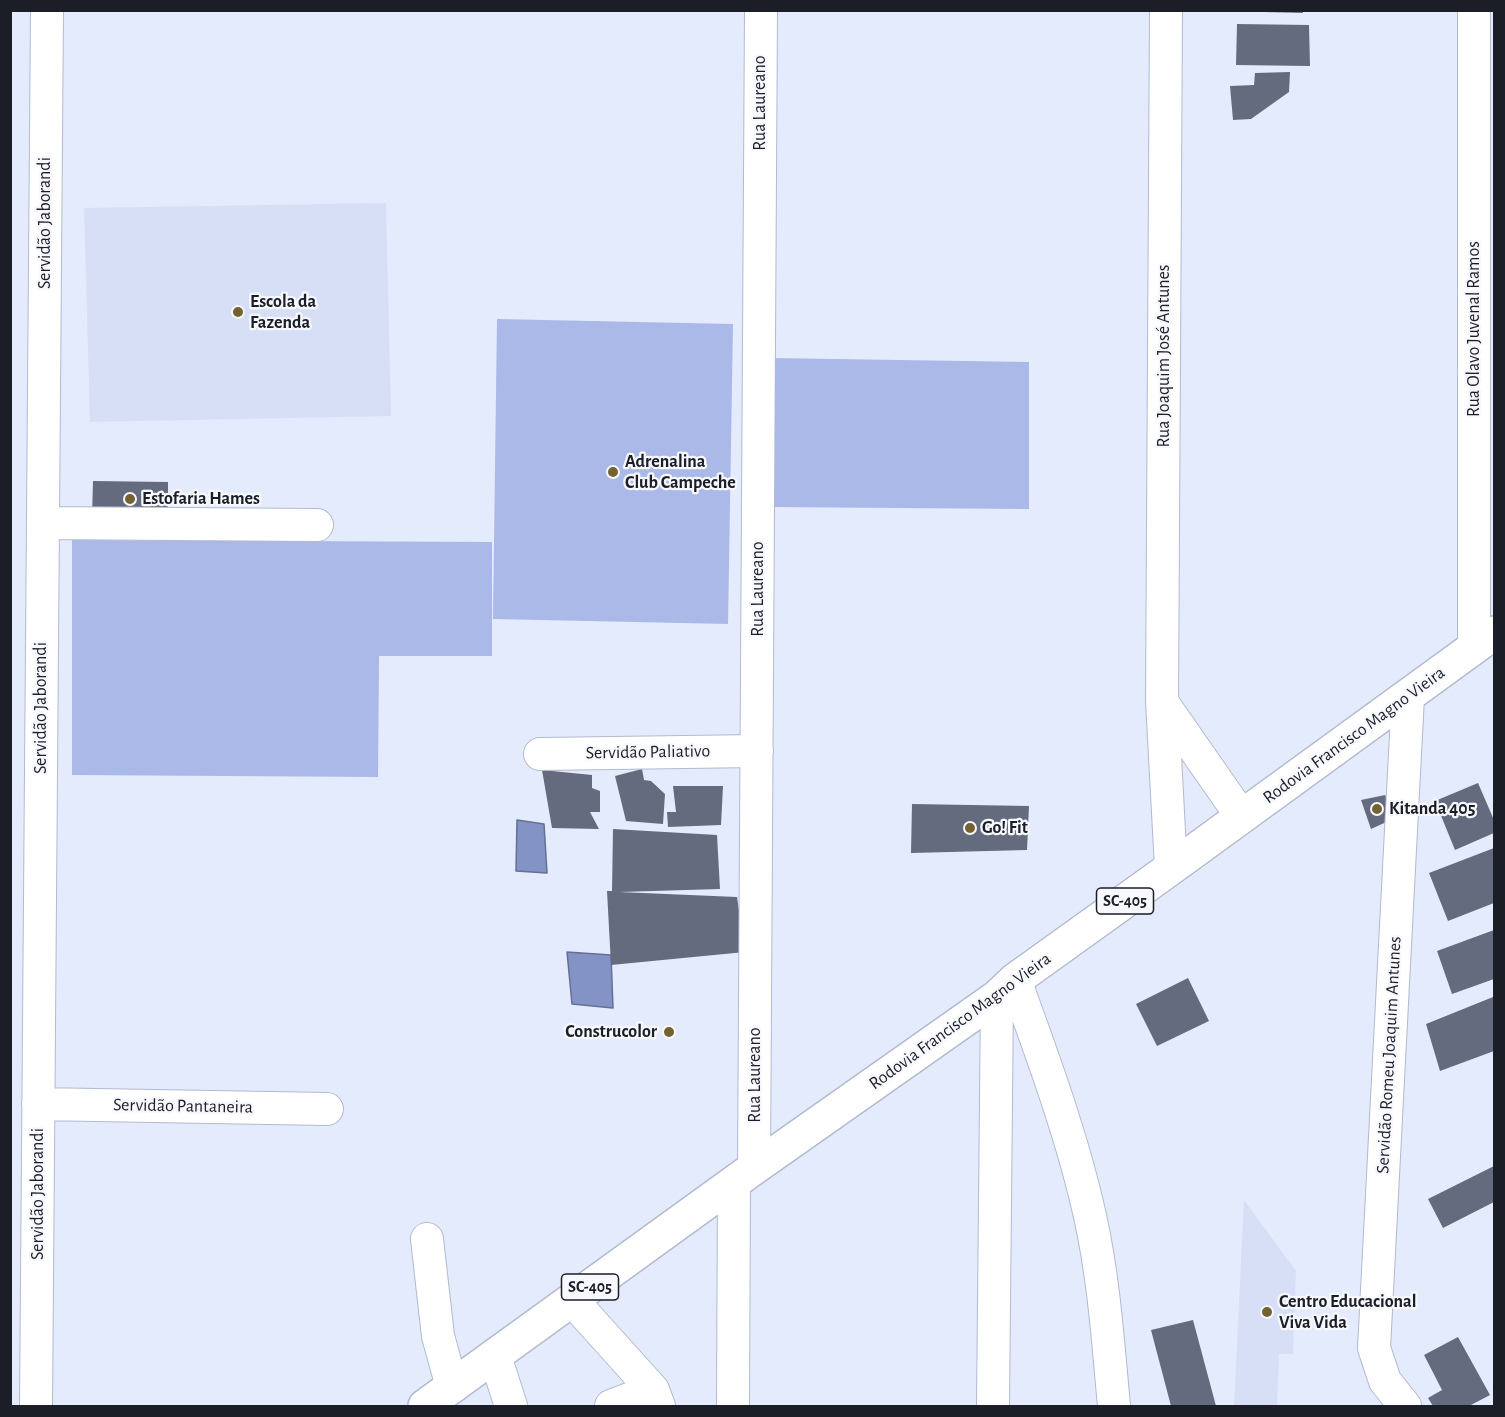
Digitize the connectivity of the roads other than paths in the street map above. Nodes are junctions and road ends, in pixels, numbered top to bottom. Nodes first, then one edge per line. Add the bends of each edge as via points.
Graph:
1 (47, 10) edge
2 (761, 10) edge
3 (1166, 10) edge
4 (1473, 10) edge
5 (43, 523) junction
6 (317, 525) dead end
7 (1484, 641) edge
8 (1408, 696) junction
9 (1162, 701) junction
10 (757, 751) junction
11 (540, 754) dead end
12 (1242, 817) junction
13 (1171, 868) junction
14 (1006, 988) junction
15 (38, 1104) junction
16 (327, 1109) dead end
17 (744, 1176) junction
18 (427, 1239) dead end
19 (572, 1300) junction
20 (495, 1356) junction
21 (452, 1387) junction
22 (656, 1398) edge
23 (36, 1407) edge
24 (425, 1407) edge
25 (511, 1407) edge
26 (612, 1407) edge
27 (733, 1407) edge
28 (993, 1407) edge
29 (1114, 1407) edge
30 (1405, 1407) edge

1 - 5 street, Servidão Jaborandi
2 - 10 street, Rua Laureano
3 - 9 street, Rua Joaquim José Antunes
4 - 7 street, Rua Olavo Juvenal Ramos
5 - 6 street
5 - 15 street, Servidão Jaborandi
7 - 8 main road, Rodovia Francisco Magno Vieira / SC-405
8 - 12 main road, Rodovia Francisco Magno Vieira / SC-405
8 - 30 street, Servidão Romeu Joaquim Antunes via 1374,1348 1385,1381
9 - 12 street
9 - 13 street, Rua Joaquim José Antunes
10 - 11 street, Servidão Paliativo
10 - 17 street, Rua Laureano
12 - 13 main road, Rodovia Francisco Magno Vieira / SC-405
13 - 14 main road, Rodovia Francisco Magno Vieira / SC-405
14 - 17 main road, Rodovia Francisco Magno Vieira / SC-405
14 - 28 street
14 - 29 street via 1060,1106 1074,1150 1103,1287
15 - 16 street, Servidão Pantaneira
15 - 23 street, Servidão Jaborandi
17 - 19 main road, Rodovia Francisco Magno Vieira / SC-405
17 - 27 street, Rua Laureano
18 - 21 street via 438,1336
19 - 20 main road, Rodovia Francisco Magno Vieira / SC-405
19 - 22 street
20 - 21 main road, Rodovia Francisco Magno Vieira / SC-405
20 - 25 street
21 - 24 main road, Rodovia Francisco Magno Vieira / SC-405
22 - 26 street

